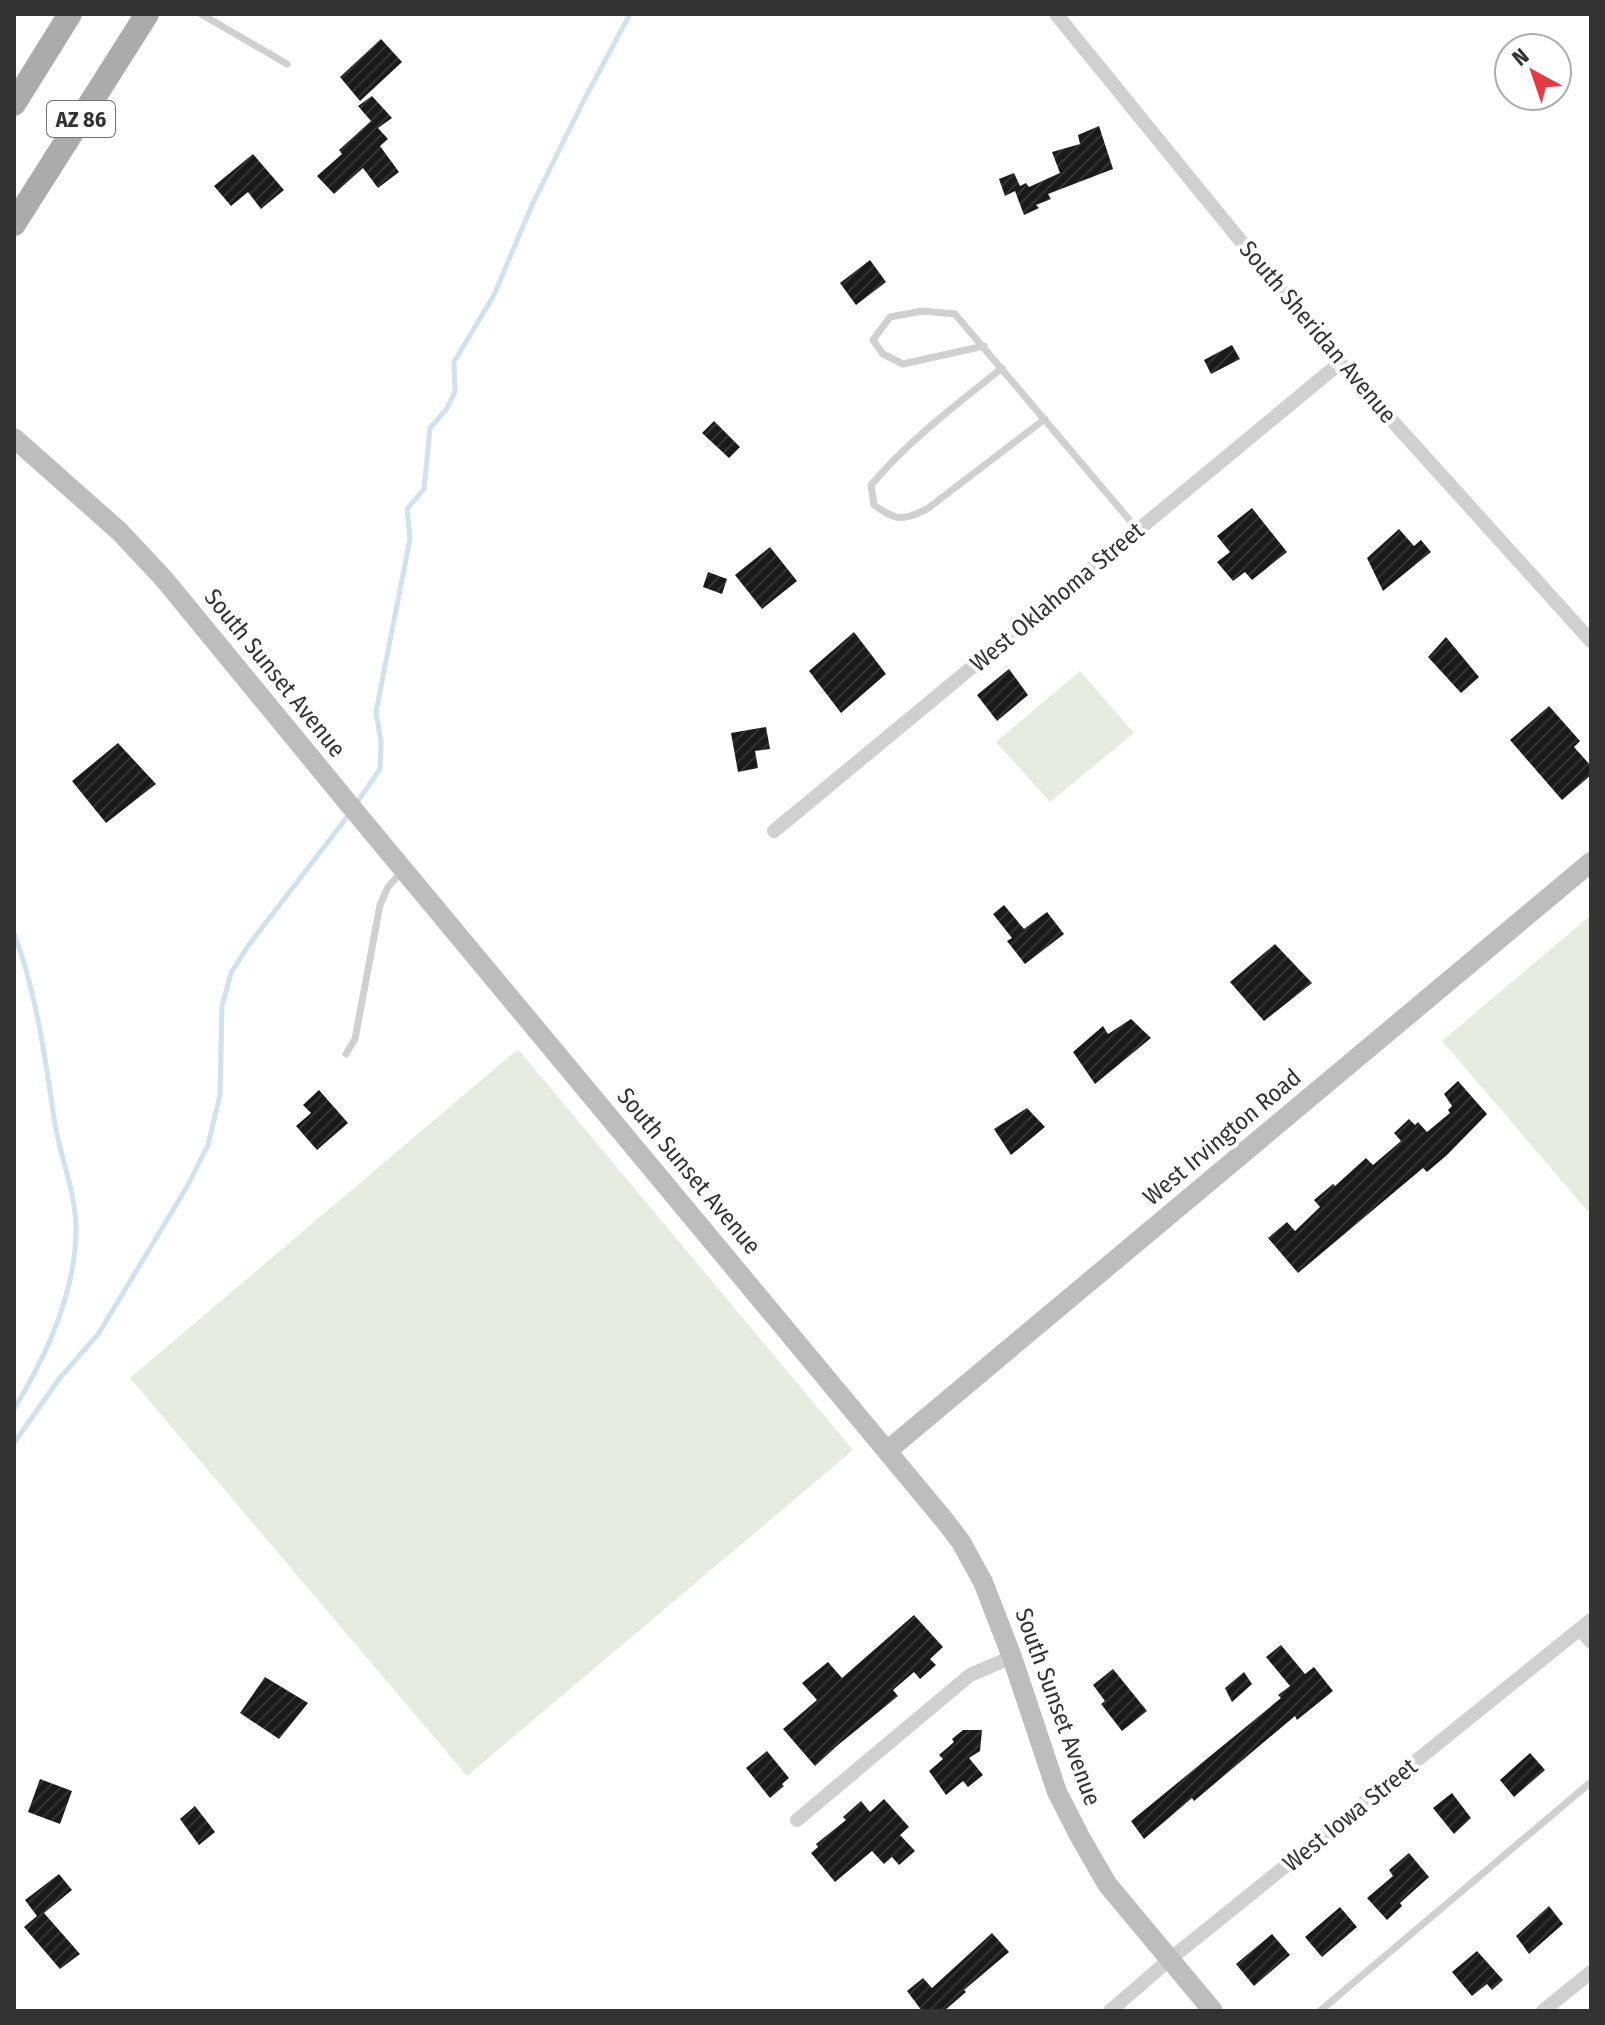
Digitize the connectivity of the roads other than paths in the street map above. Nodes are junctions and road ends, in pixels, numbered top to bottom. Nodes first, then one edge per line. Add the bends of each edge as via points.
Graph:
1 (70, 14) edge
2 (147, 14) edge
3 (201, 14) edge
4 (1056, 14) edge
5 (287, 64) dead end
6 (14, 104) edge
7 (14, 224) edge
8 (984, 346) junction
9 (1340, 363) junction
10 (1002, 368) junction
11 (1045, 419) junction
12 (14, 438) edge
13 (1138, 530) junction
14 (1591, 641) edge
15 (774, 831) dead end
16 (1591, 862) edge
17 (404, 868) junction
18 (346, 1054) dead end
19 (887, 1451) junction
20 (1585, 1624) edge
21 (1591, 1642) edge
22 (1012, 1657) junction
23 (1591, 1782) edge
24 (797, 1820) dead end
25 (1169, 1960) junction
26 (1591, 1972) edge
27 (1110, 2011) edge
28 (1213, 2011) edge
29 (1320, 2011) edge
30 (1543, 2011) edge

1 - 6 main road, AZ 86
2 - 7 main road, AZ 86
3 - 5 lane
4 - 9 street, South Sheridan Avenue
8 - 8 lane via 955,314 923,311 890,317 873,340 883,354 903,364
8 - 10 lane
9 - 13 street, West Oklahoma Street
9 - 14 street, South Sheridan Avenue
10 - 11 lane
10 - 11 lane via 884,469 871,485 874,505 907,519 927,509
11 - 13 lane
12 - 17 street, South Sunset Avenue via 119,531 164,579
13 - 15 street, West Oklahoma Street
16 - 19 street, West Irvington Road
17 - 18 lane via 380,905 355,1039
17 - 19 street, South Sunset Avenue
19 - 22 street, South Sunset Avenue via 961,1542
20 - 21 street
20 - 25 street, West Iowa Street
22 - 24 street via 970,1675
22 - 25 street, South Sunset Avenue via 1057,1792 1080,1837 1107,1884
23 - 29 lane
25 - 27 street, West Iowa Street
25 - 28 street, South Sunset Avenue
26 - 30 street

